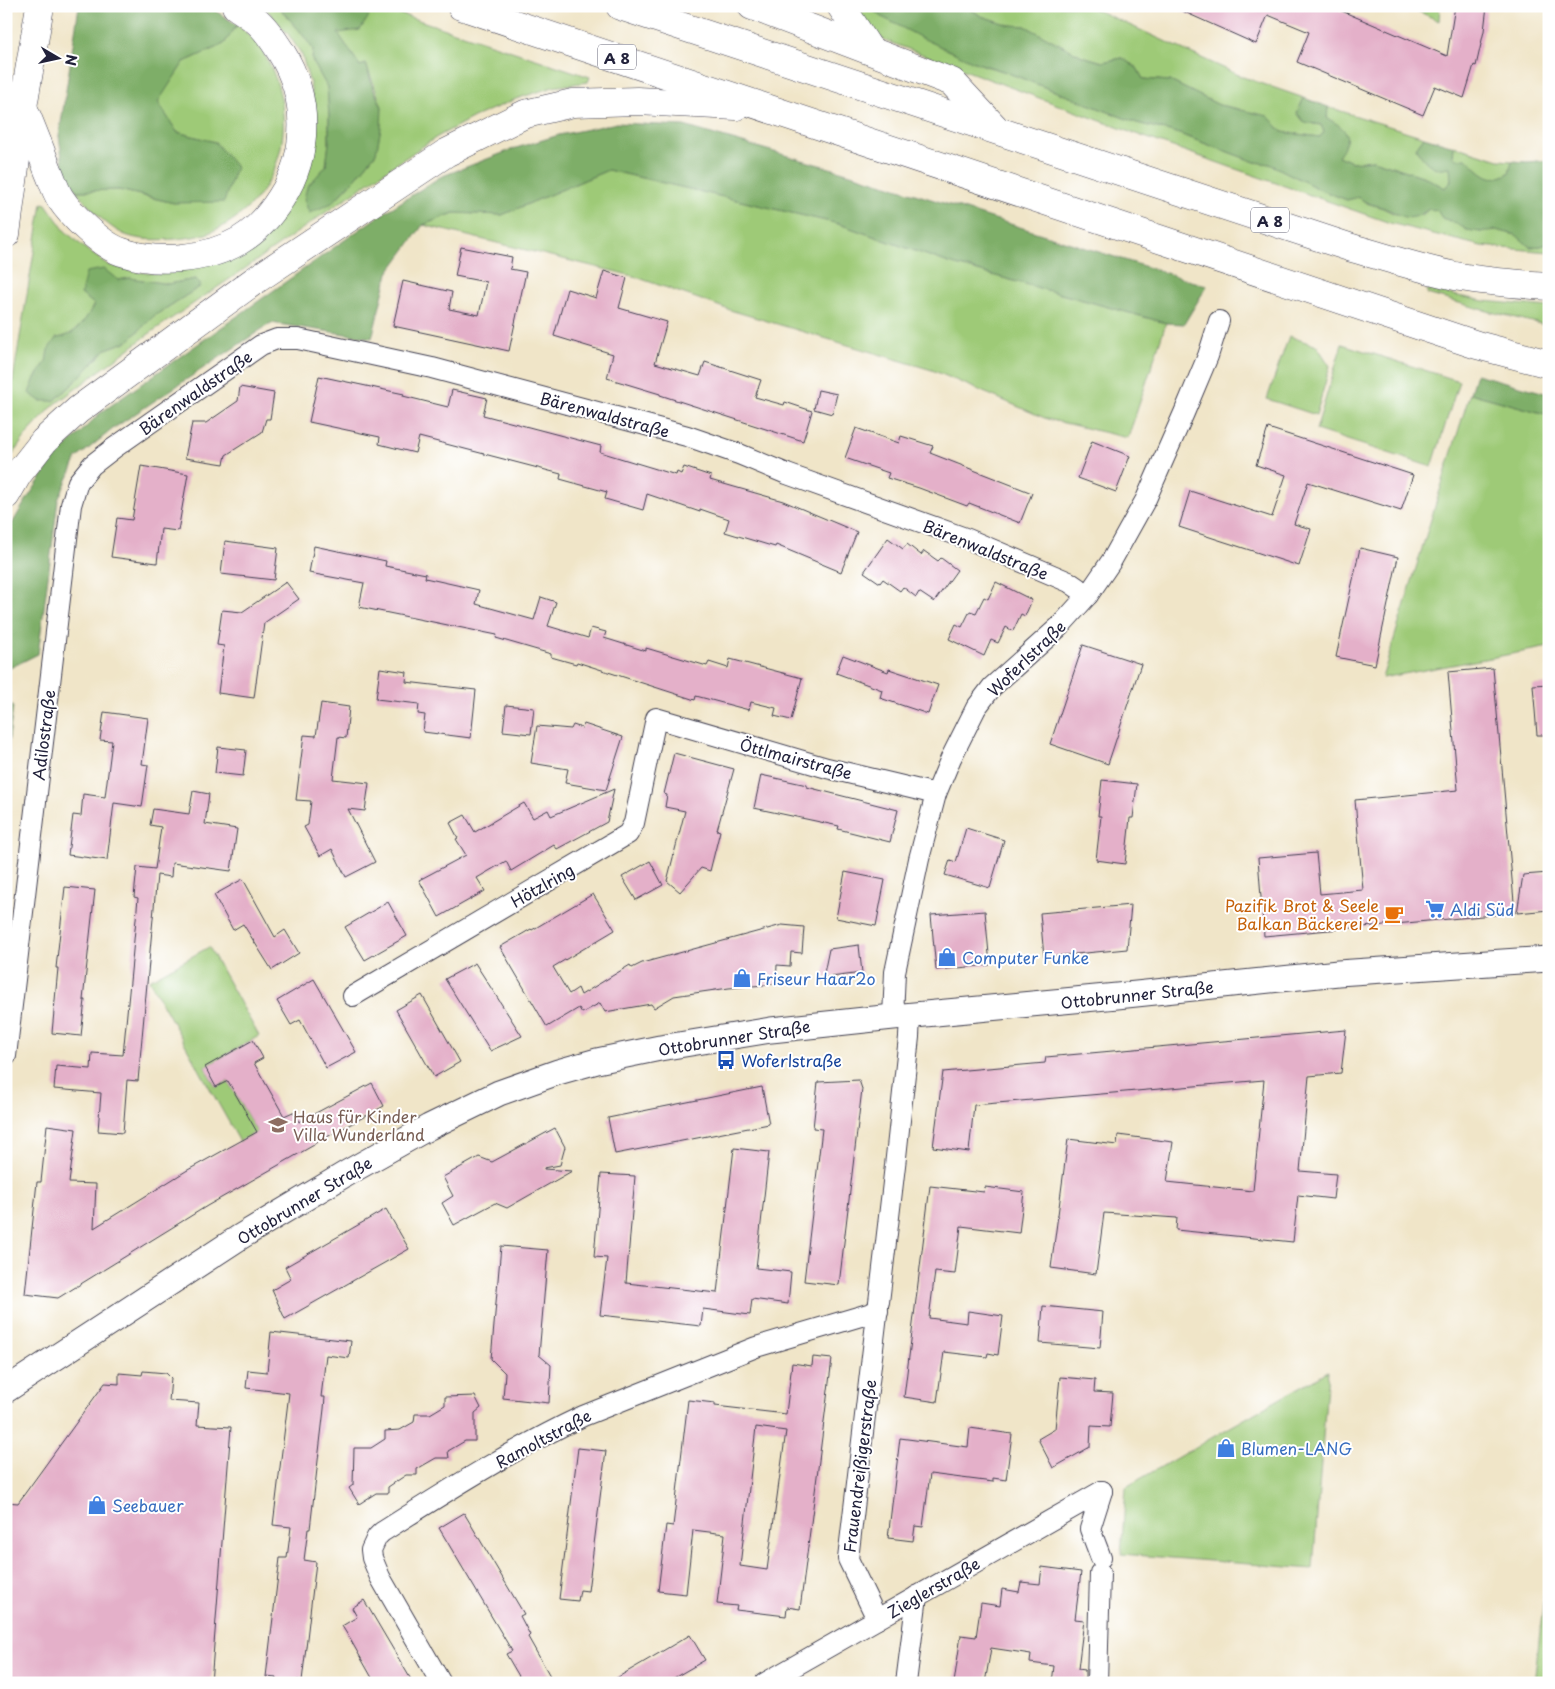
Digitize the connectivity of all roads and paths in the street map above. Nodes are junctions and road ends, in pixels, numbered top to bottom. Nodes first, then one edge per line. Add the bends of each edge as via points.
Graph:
1 (40, 6) edge
2 (236, 6) edge
3 (461, 6) edge
4 (620, 6) edge
5 (752, 6) edge
6 (841, 6) edge
7 (869, 49) junction
8 (23, 107) junction
9 (773, 108) junction
10 (997, 130) junction
11 (6, 234) edge
12 (1549, 286) edge
13 (1219, 321) dead end
14 (1549, 364) edge
15 (128, 439) joint
16 (6, 495) edge
17 (1088, 596) junction
18 (656, 718) joint
19 (936, 794) junction
20 (1549, 959) edge
21 (353, 996) dead end
22 (901, 1016) junction
23 (6, 1056) edge
24 (878, 1306) junction
25 (8, 1385) edge
26 (917, 1596) junction
27 (877, 1619) junction
28 (441, 1683) edge
29 (764, 1683) edge
30 (906, 1683) edge
31 (1097, 1683) edge

1 - 8 highway
2 - 8 highway via 258,22 287,61 298,89 303,117 298,163 289,185 273,210 239,241 200,255 177,259 155,259 120,252 86,229 59,198
3 - 9 highway, A 8
4 - 10 highway, A 8
5 - 7 highway
6 - 7 highway
7 - 10 highway via 952,82
8 - 11 highway
9 - 14 highway, A 8 via 1477,345
9 - 16 highway via 637,100 573,103 525,114 446,153 254,281 78,410 44,441
10 - 12 highway, A 8 via 1411,265 1511,284
13 - 17 street, Woferlstraße via 1208,356 1146,499
15 - 17 street, Bärenwaldstraße via 261,345 277,339 298,338 432,368 687,436 968,539 1069,582
15 - 23 street, Adilostraße via 92,465 78,482 71,506
17 - 19 street, Woferlstraße via 1060,626 992,687 976,708
18 - 19 street, Öttlmairstraße via 827,768
18 - 21 street, Hötzlring via 634,823 628,834
19 - 22 street, Woferlstraße via 918,859 895,972
20 - 22 main road, Ottobrunner Straße via 1338,973
22 - 24 street, Frauendreißigerstraße via 909,1037
22 - 25 main road, Ottobrunner Straße via 749,1033 660,1048 597,1061 499,1092 339,1177
24 - 27 street, Frauendreißigerstraße via 848,1559
24 - 28 street, Ramoltstraße via 756,1347 561,1426 458,1484 377,1536 371,1550 380,1577
26 - 27 street, Zieglerstraße
26 - 30 street
26 - 31 street, Zieglerstraße via 1102,1491 1090,1529 1101,1565
27 - 29 street, Zieglerstraße

